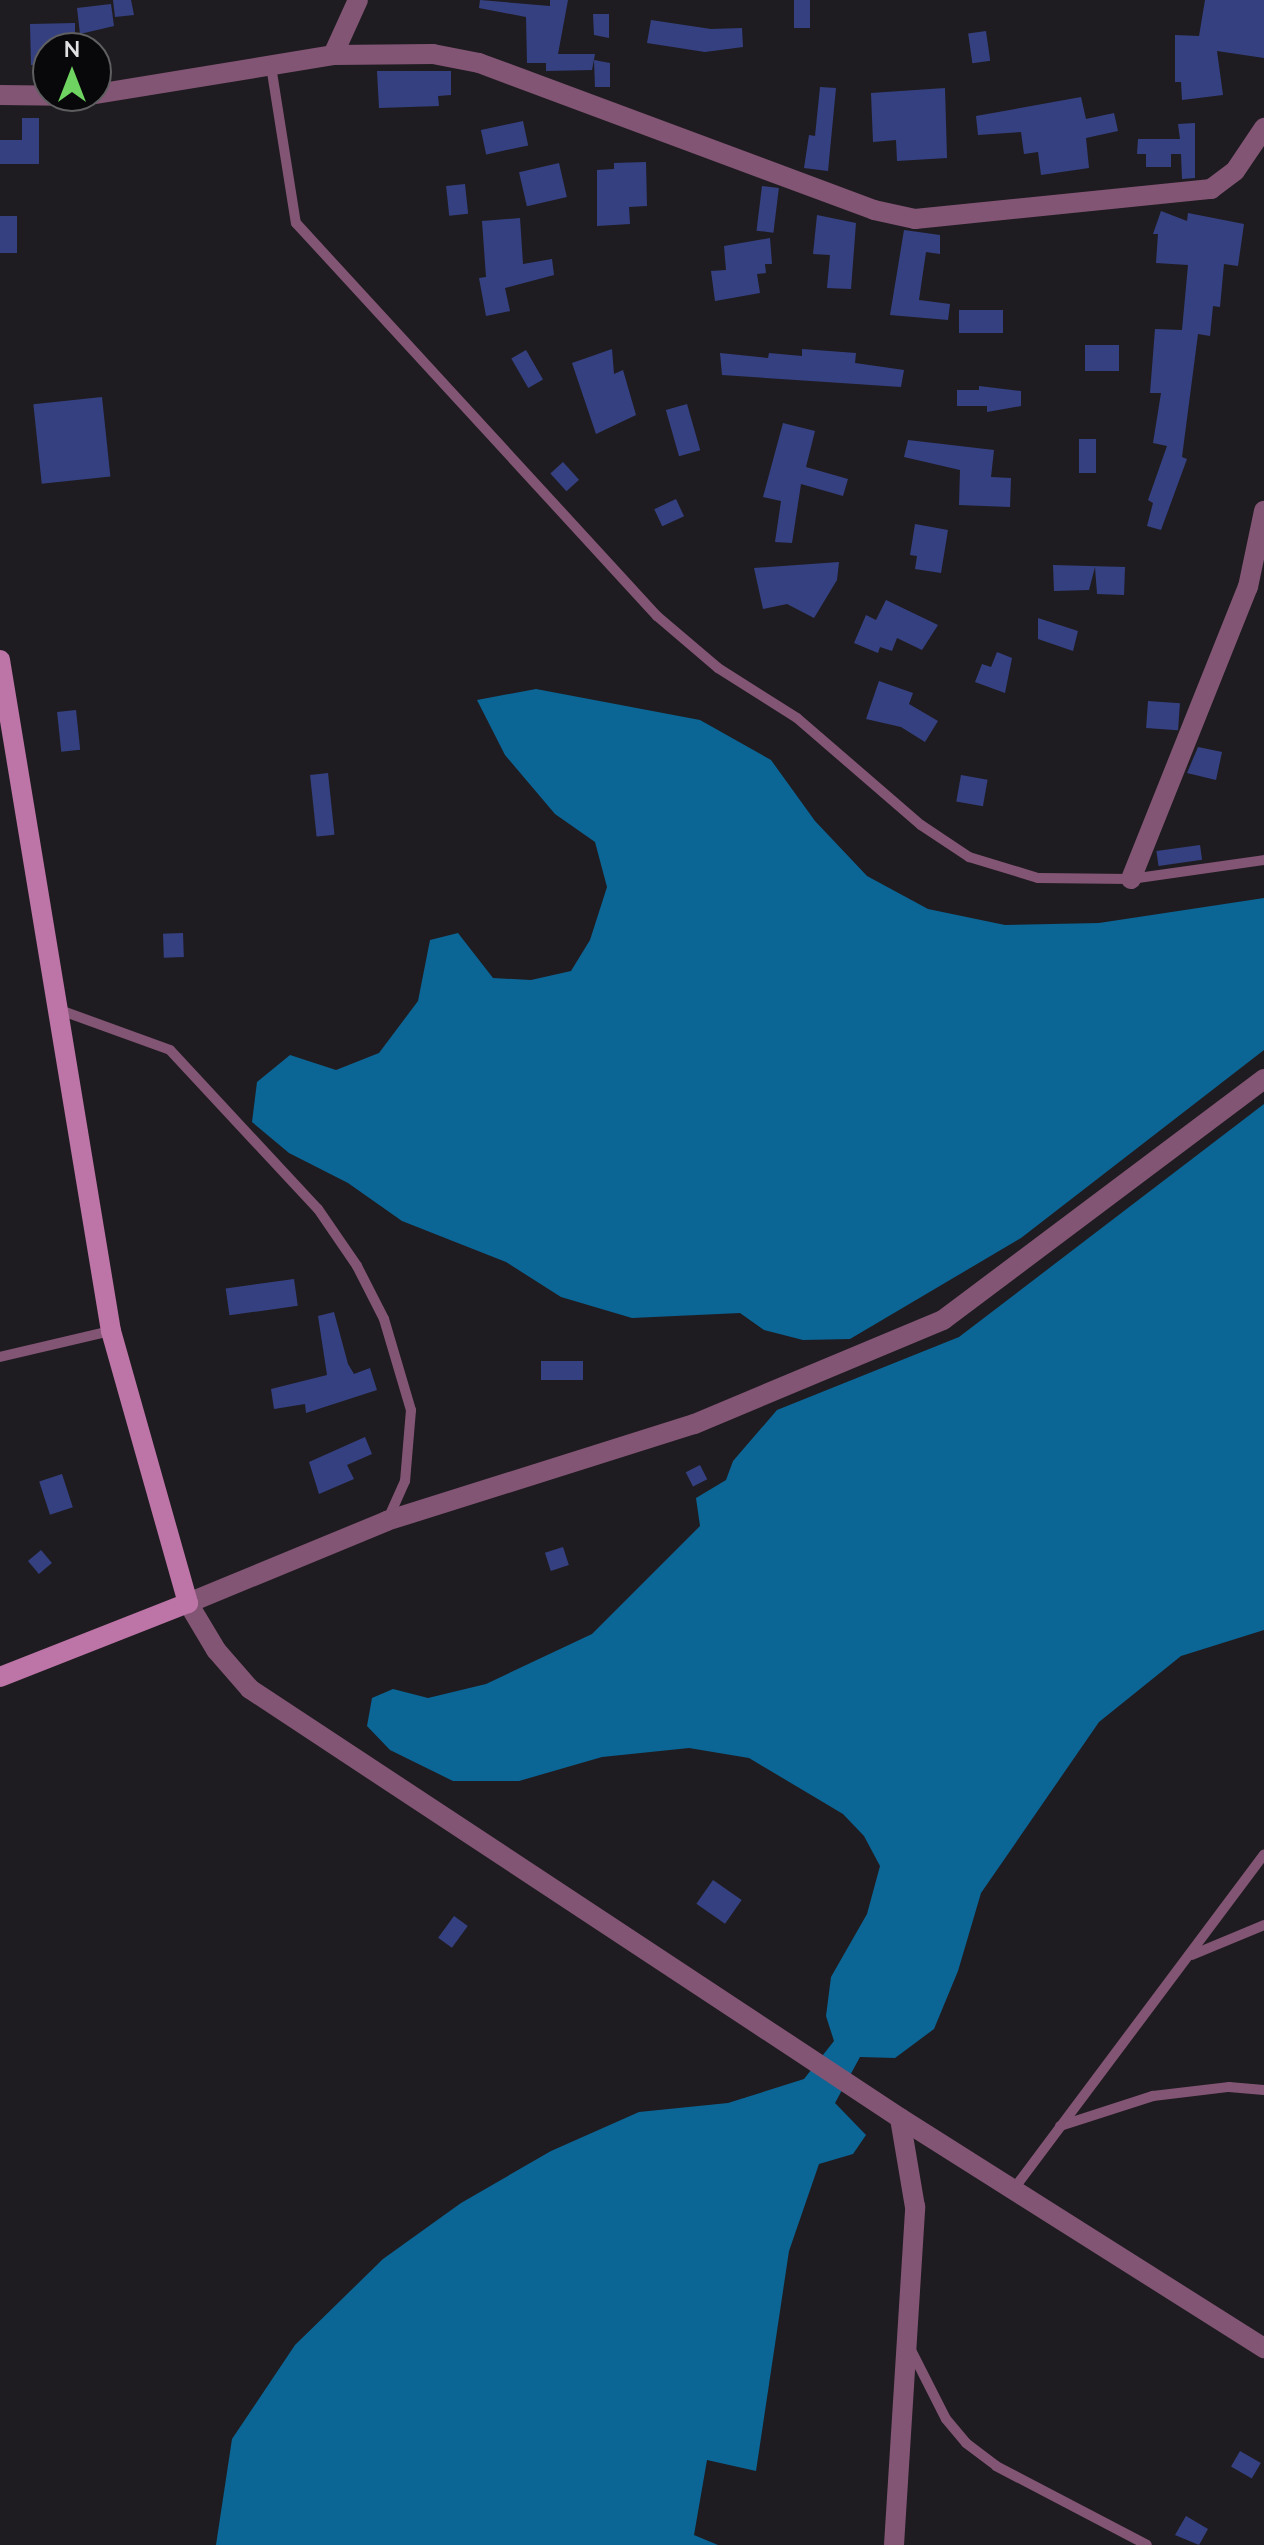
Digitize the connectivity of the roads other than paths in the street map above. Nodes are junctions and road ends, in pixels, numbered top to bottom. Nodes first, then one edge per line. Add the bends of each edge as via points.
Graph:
1 (358, 0) edge
2 (333, 55) junction
3 (271, 66) junction
4 (112, 91) edge
5 (0, 95) edge
6 (32, 95) edge
7 (1264, 128) edge
8 (1264, 511) edge
9 (0, 660) edge
10 (3, 696) edge
11 (1264, 860) edge
12 (1131, 879) junction
13 (57, 1009) junction
14 (1264, 1079) edge
15 (111, 1331) junction
16 (0, 1357) edge
17 (387, 1521) junction
18 (188, 1603) junction
19 (0, 1677) edge
20 (1264, 1855) edge
21 (1264, 1925) edge
22 (1191, 1956) junction
23 (1264, 2090) edge
24 (900, 2118) junction
25 (1060, 2126) junction
26 (1013, 2190) junction
27 (907, 2341) junction
28 (1264, 2348) edge
29 (894, 2545) edge
30 (1147, 2545) edge

1 - 2 street
2 - 3 street
2 - 7 street via 433,54 479,63 874,210 915,219 1211,189 1235,171
3 - 4 street
3 - 12 lane via 296,223 657,616 718,668 797,718 921,825 969,857 1038,878
5 - 6 street
8 - 12 street via 1248,587
9 - 10 main road
10 - 13 main road
11 - 12 lane
13 - 15 main road
13 - 17 lane via 170,1050 318,1209 357,1266 384,1319 411,1410 405,1481
14 - 17 street via 943,1320 694,1424
15 - 16 lane
15 - 18 main road
17 - 18 street
18 - 19 main road
18 - 24 street via 216,1650 250,1689
20 - 22 lane
21 - 22 lane
22 - 25 lane
23 - 25 lane via 1229,2087 1153,2096
24 - 26 street
24 - 27 street via 915,2207
25 - 26 lane
26 - 28 street
27 - 29 street
27 - 30 lane via 938,2406 966,2443 996,2466

